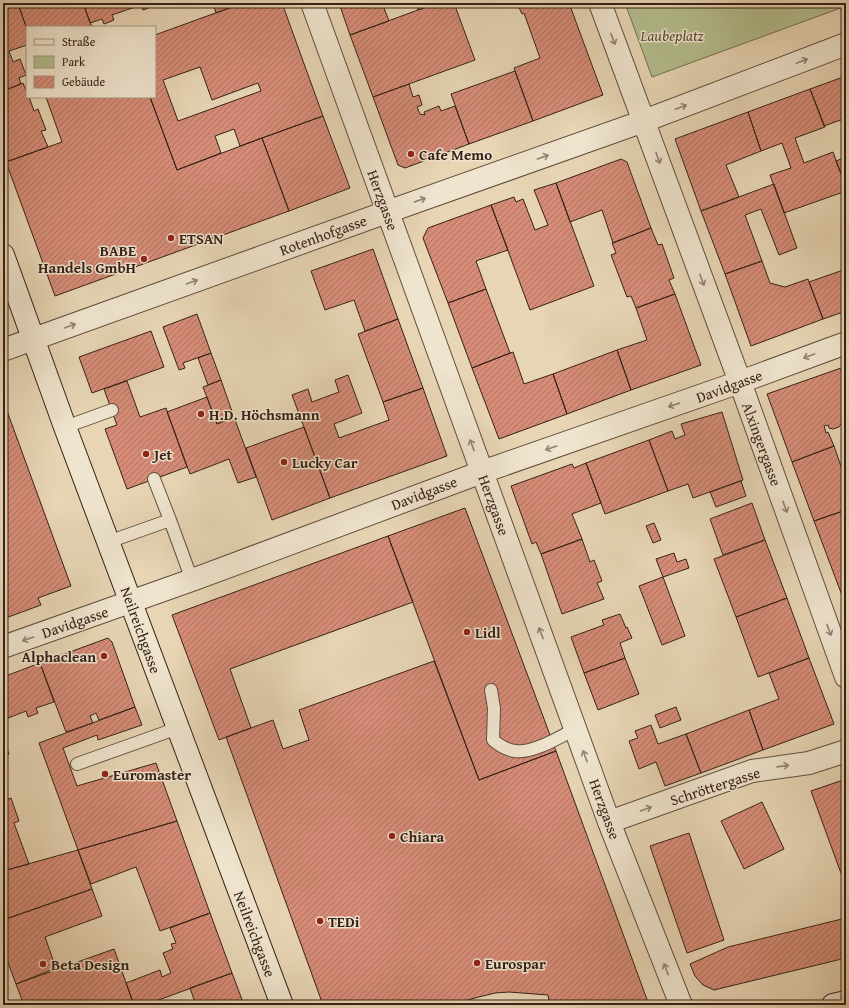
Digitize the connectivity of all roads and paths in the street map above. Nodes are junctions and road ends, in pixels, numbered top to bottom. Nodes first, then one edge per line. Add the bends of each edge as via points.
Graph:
1 (312, 3) edge
2 (600, 3) edge
3 (846, 44) edge
4 (644, 121) junction
5 (388, 212) junction
6 (3, 255) edge
7 (33, 339) junction
8 (846, 343) edge
9 (3, 350) edge
10 (740, 382) junction
11 (112, 410) dead end
12 (65, 427) junction
13 (482, 472) junction
14 (154, 479) dead end
15 (170, 520) junction
16 (108, 542) junction
17 (192, 580) junction
18 (131, 603) junction
19 (3, 647) edge
20 (846, 677) edge
21 (491, 690) dead end
22 (178, 728) junction
23 (576, 729) junction
24 (846, 751) edge
25 (77, 764) dead end
26 (609, 822) junction
27 (846, 1002) edge
28 (282, 1005) edge
29 (680, 1005) edge
30 (833, 1005) edge

1 - 5 street, Herzgasse
2 -> 4 street
4 -> 3 street
5 -> 4 street, Rotenhofgasse
4 -> 10 street, Alxingergasse
7 -> 5 street, Rotenhofgasse
13 -> 5 street, Herzgasse
6 - 7 street, Neilreichgasse
7 - 9 street, Rotenhofgasse
7 - 12 street, Neilreichgasse
8 -> 10 street, Davidgasse
10 -> 13 street, Davidgasse
10 -> 20 street, Alxingergasse
11 - 12 lane
12 - 16 street, Neilreichgasse
13 - 17 street, Davidgasse
23 -> 13 street, Herzgasse
14 - 15 lane
15 - 16 lane
15 - 17 lane
16 - 18 street, Neilreichgasse
17 - 18 street, Davidgasse
18 -> 19 street, Davidgasse
18 - 22 street, Neilreichgasse
21 - 23 lane via 494,708 493,740 502,747 516,752 537,748
22 - 25 lane
22 - 28 street, Neilreichgasse
26 -> 23 street, Herzgasse
26 -> 24 street, Schröttergasse via 752,771 809,763
29 -> 26 street, Herzgasse
27 - 30 street

